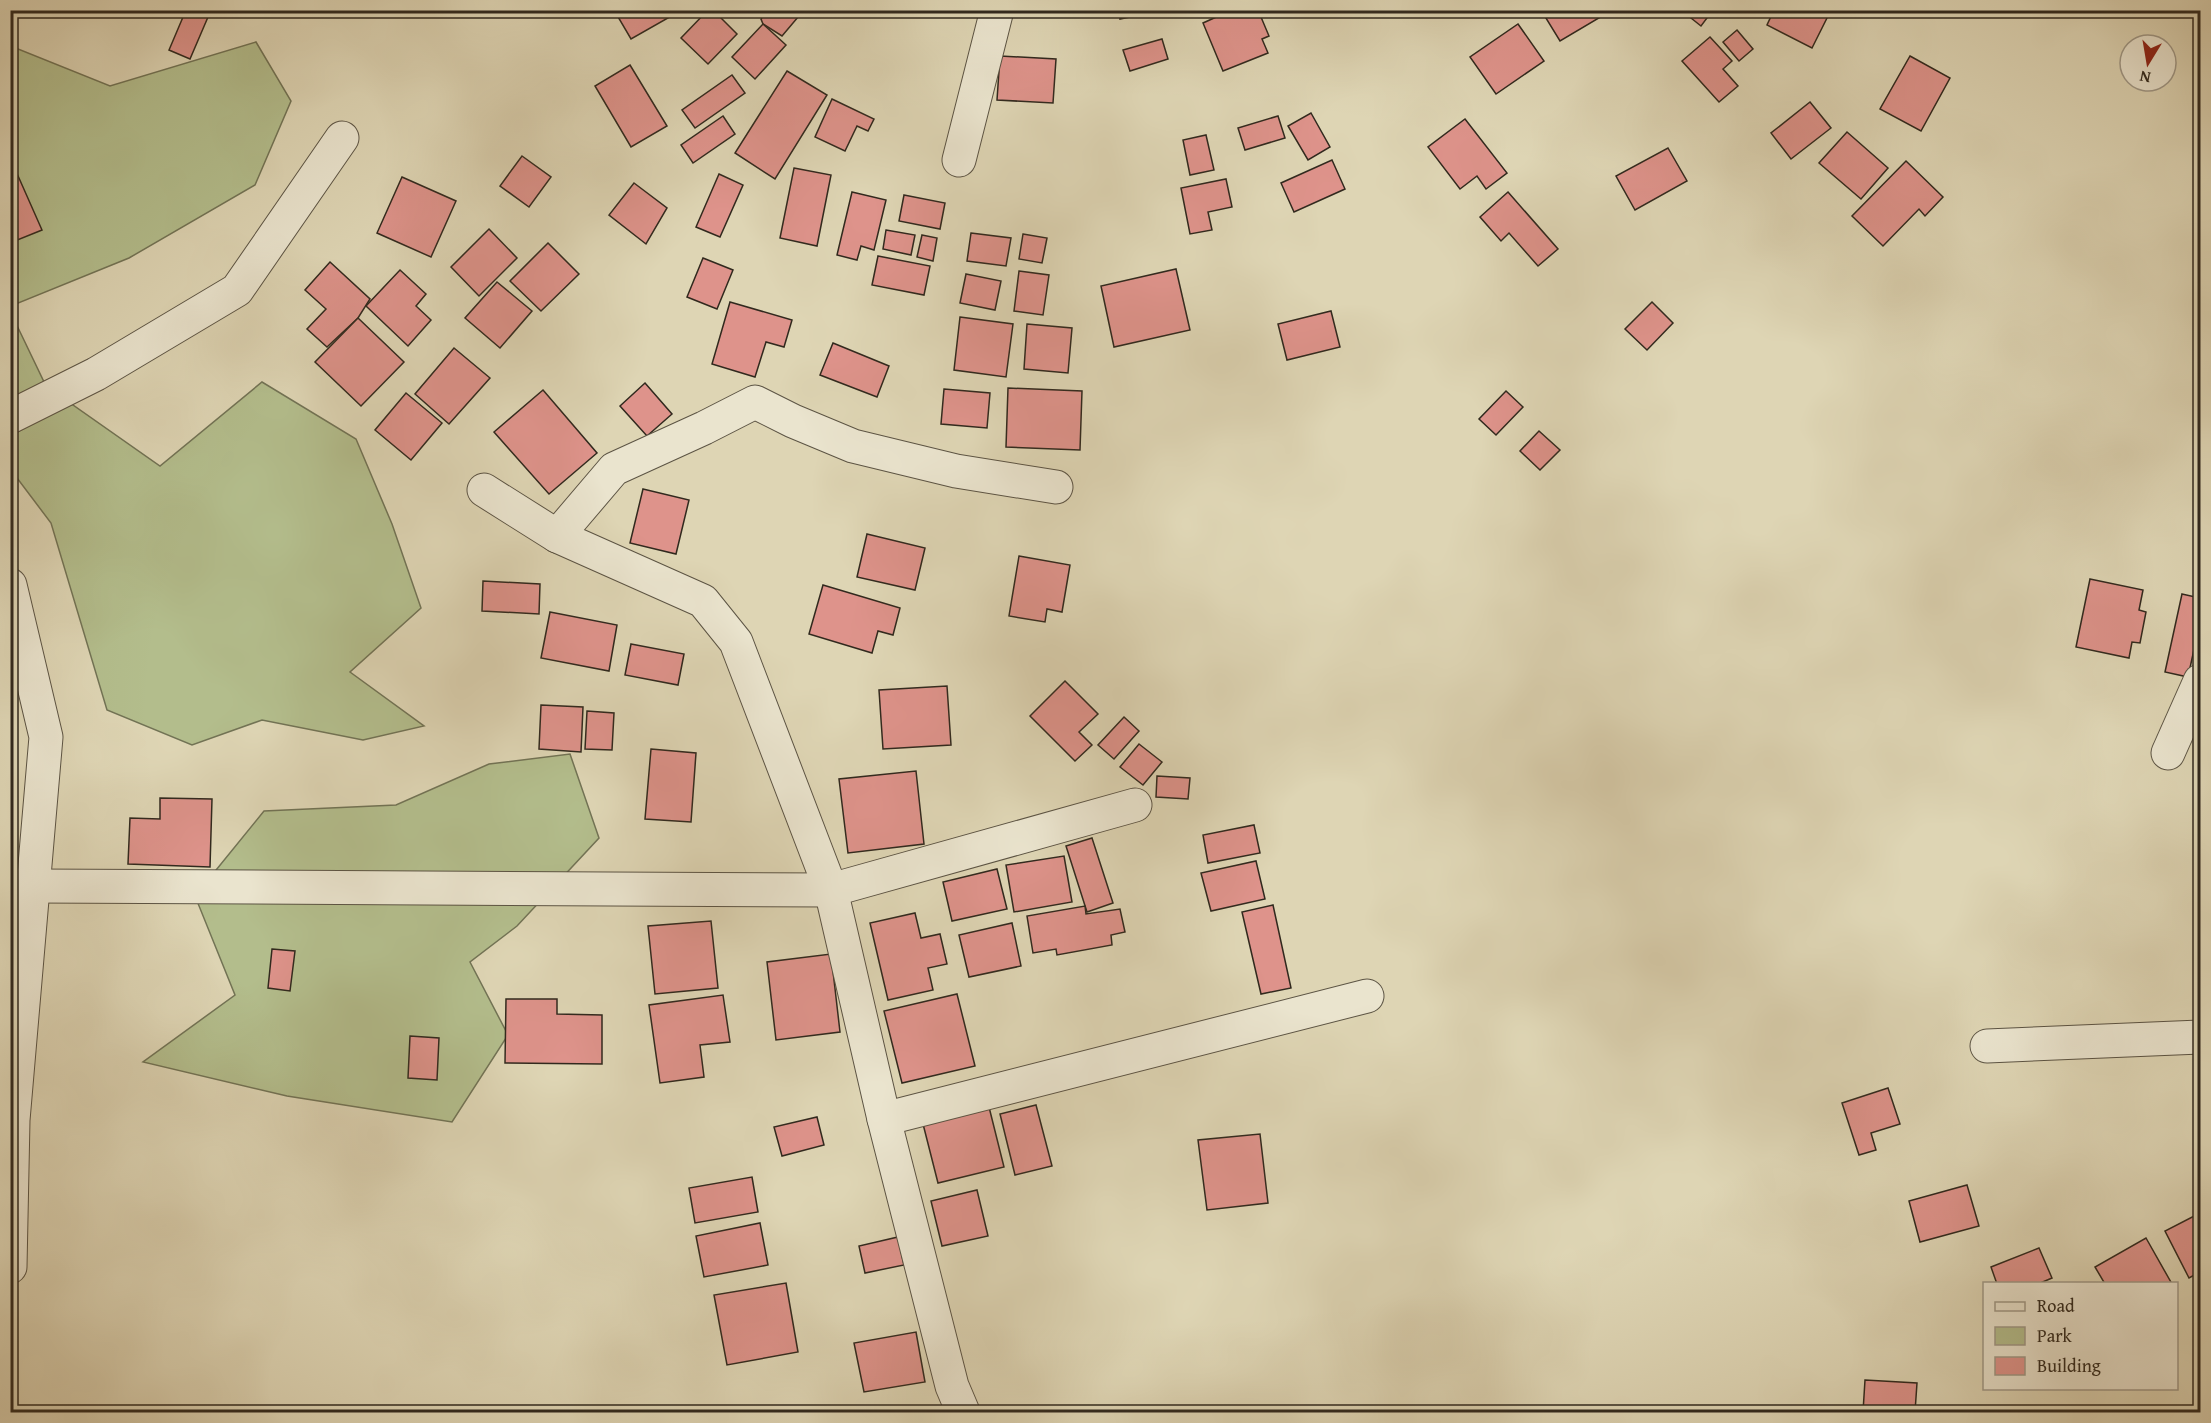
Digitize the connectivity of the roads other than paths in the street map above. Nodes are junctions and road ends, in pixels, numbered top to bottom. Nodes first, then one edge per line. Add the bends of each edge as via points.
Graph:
1 (997, 10) edge
2 (342, 138) dead end
3 (959, 160) dead end
4 (10, 417) edge
5 (1056, 487) dead end
6 (484, 490) dead end
7 (556, 536) junction
8 (10, 585) edge
9 (2200, 681) edge
10 (2168, 753) dead end
11 (1135, 805) dead end
12 (33, 886) junction
13 (831, 890) junction
14 (1367, 996) dead end
15 (2200, 1037) edge
16 (1987, 1046) dead end
17 (884, 1119) junction
18 (10, 1267) edge
19 (963, 1413) edge

1 - 3 street
2 - 4 street via 237,290 96,374
5 - 7 street via 956,471 853,446 755,402 614,469
6 - 7 street
7 - 13 street via 703,601 735,642
8 - 12 street via 46,737
9 - 10 street
11 - 13 street
12 - 13 street
12 - 18 street via 13,1120
13 - 17 street
14 - 17 street
15 - 16 street
17 - 19 street via 952,1386

